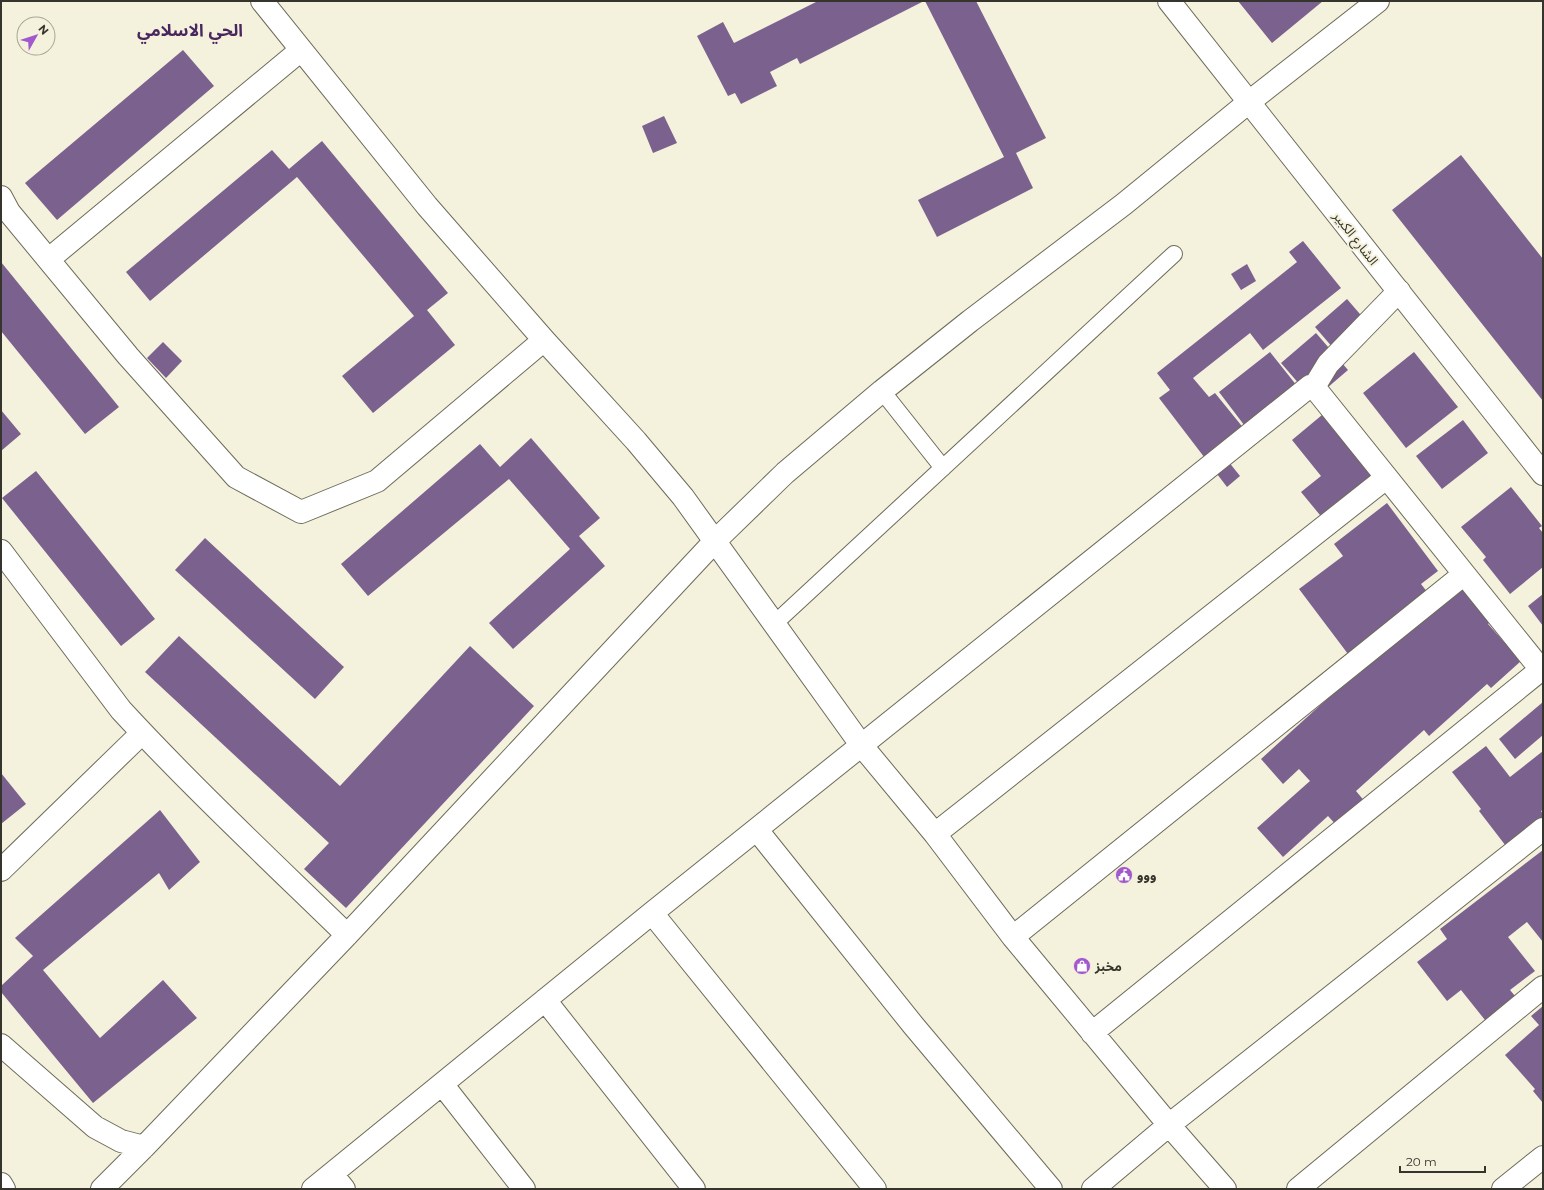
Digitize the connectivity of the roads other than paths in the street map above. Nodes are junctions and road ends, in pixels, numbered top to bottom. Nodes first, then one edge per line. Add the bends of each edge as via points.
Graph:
1 (262, 1) edge
2 (1169, 1) edge
3 (1378, 1) edge
4 (301, 50) junction
5 (1249, 102) junction
6 (1, 196) edge
7 (1174, 254) dead end
8 (49, 260) junction
9 (1399, 291) junction
10 (544, 340) junction
11 (1314, 387) junction
12 (882, 391) junction
13 (943, 468) junction
14 (1543, 474) edge
15 (1386, 478) junction
16 (715, 541) junction
17 (1, 551) edge
18 (1463, 575) junction
19 (774, 624) junction
20 (1542, 670) edge
21 (142, 733) junction
22 (862, 746) junction
23 (1543, 829) edge
24 (757, 830) junction
25 (935, 834) junction
26 (1, 870) edge
27 (652, 913) junction
28 (347, 935) junction
29 (1013, 938) junction
30 (1543, 987) edge
31 (545, 1000) junction
32 (1092, 1033) junction
33 (1, 1045) edge
34 (442, 1084) junction
35 (1169, 1126) junction
36 (144, 1147) junction
37 (1543, 1157) edge
38 (338, 1182) edge
39 (1, 1184) edge
40 (4, 1189) edge
41 (102, 1189) edge
42 (313, 1189) edge
43 (524, 1189) edge
44 (694, 1189) edge
45 (875, 1189) edge
46 (1051, 1189) edge
47 (1094, 1189) edge
48 (1225, 1189) edge
49 (1298, 1189) edge
50 (1503, 1189) edge

1 - 4 street
2 - 5 street, الشارع الكبير
3 - 5 street
4 - 8 street
4 - 10 street via 427,206
5 - 9 street, الشارع الكبير
5 - 12 street via 1124,204
6 - 8 street via 9,212
7 - 13 lane
8 - 10 street via 128,356 236,477 301,512 377,480
9 - 11 street via 1328,364
9 - 14 street, الشارع الكبير
10 - 16 street via 683,496
11 - 15 street
11 - 22 street via 1310,386 1301,392
12 - 13 lane
12 - 16 street via 785,473
13 - 19 lane
15 - 18 street
15 - 25 street
16 - 19 street
16 - 28 street
17 - 21 street via 121,710
18 - 20 street
18 - 29 street
19 - 22 street
20 - 32 street
21 - 26 street
21 - 28 street
22 - 24 street
22 - 25 street
23 - 35 street
24 - 27 street
24 - 46 street via 914,1025
25 - 29 street
27 - 31 street
27 - 45 street
28 - 36 street
29 - 32 street
30 - 49 street
31 - 34 street
31 - 44 street
32 - 35 street
33 - 36 street via 95,1127 121,1141
34 - 38 street
34 - 43 street
35 - 47 street
35 - 48 street
36 - 41 street
37 - 50 street
38 - 42 street
39 - 40 street

